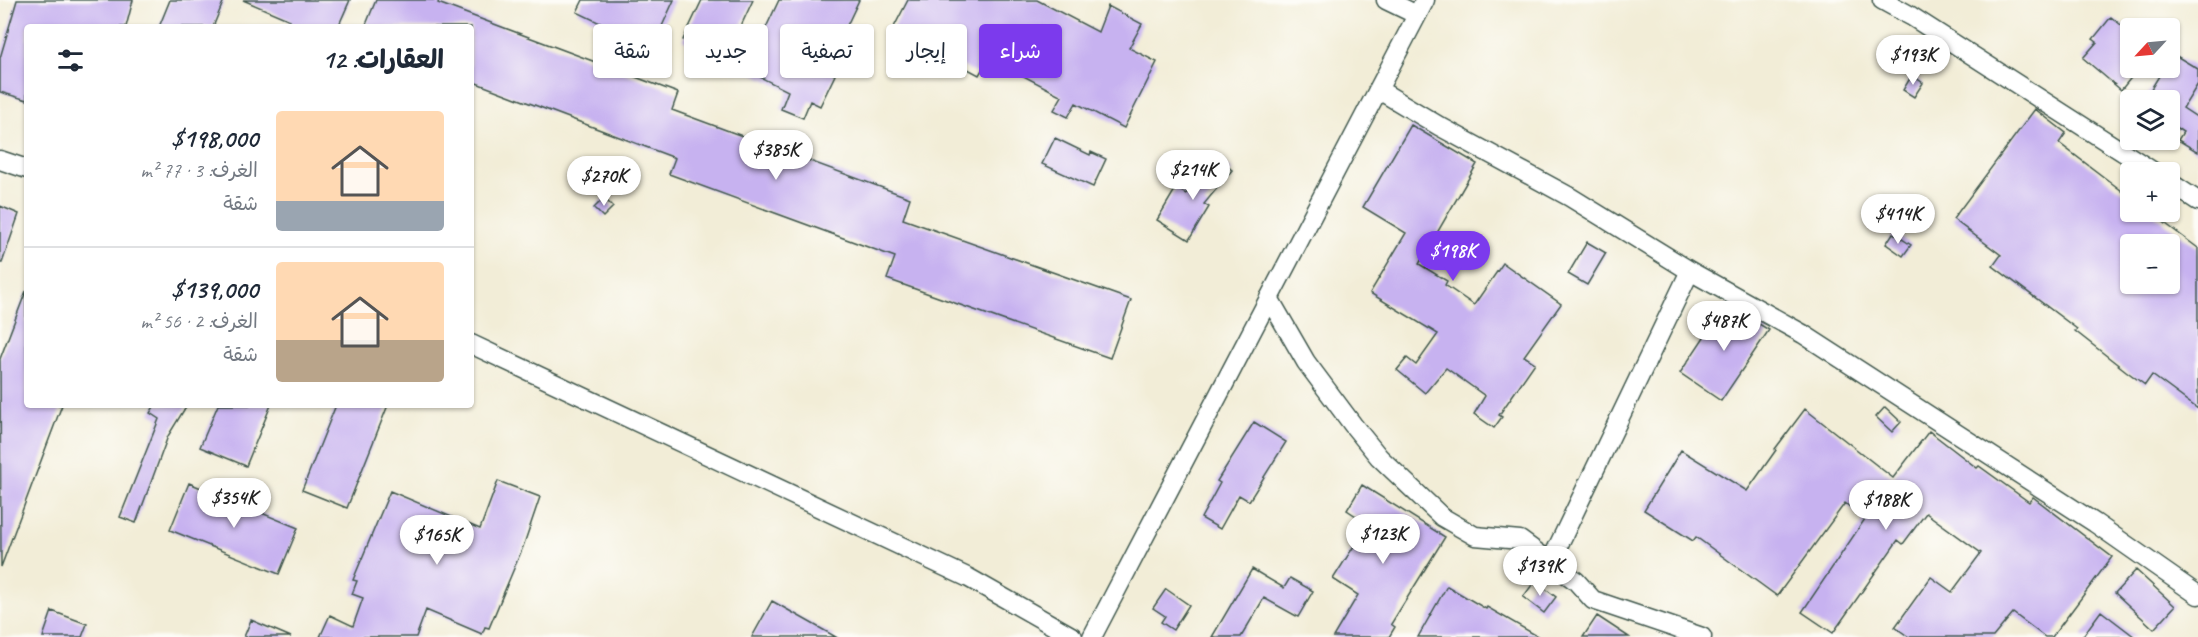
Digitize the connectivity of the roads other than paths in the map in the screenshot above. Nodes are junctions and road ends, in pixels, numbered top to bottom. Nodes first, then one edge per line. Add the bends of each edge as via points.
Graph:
1 (1386, 0) edge
2 (1882, 0) edge
3 (1421, 7) edge
4 (1379, 90) junction
5 (0, 160) edge
6 (2138, 162) edge
7 (24, 168) edge
8 (2180, 189) edge
9 (2198, 201) edge
10 (1690, 271) junction
11 (1269, 298) junction
12 (474, 345) edge
13 (1550, 563) junction
14 (2198, 595) edge
15 (1073, 637) edge
16 (1092, 637) edge
17 (1702, 637) edge

1 - 3 street
2 - 6 street
3 - 4 street
4 - 10 street via 1570,197
4 - 11 street
5 - 7 street
8 - 9 street
10 - 13 street
10 - 14 street via 1803,334 2095,523
11 - 13 street via 1305,362 1353,425 1379,457 1442,517 1474,536 1520,540
11 - 16 street
12 - 15 street via 969,578
13 - 17 street via 1576,581 1593,600

